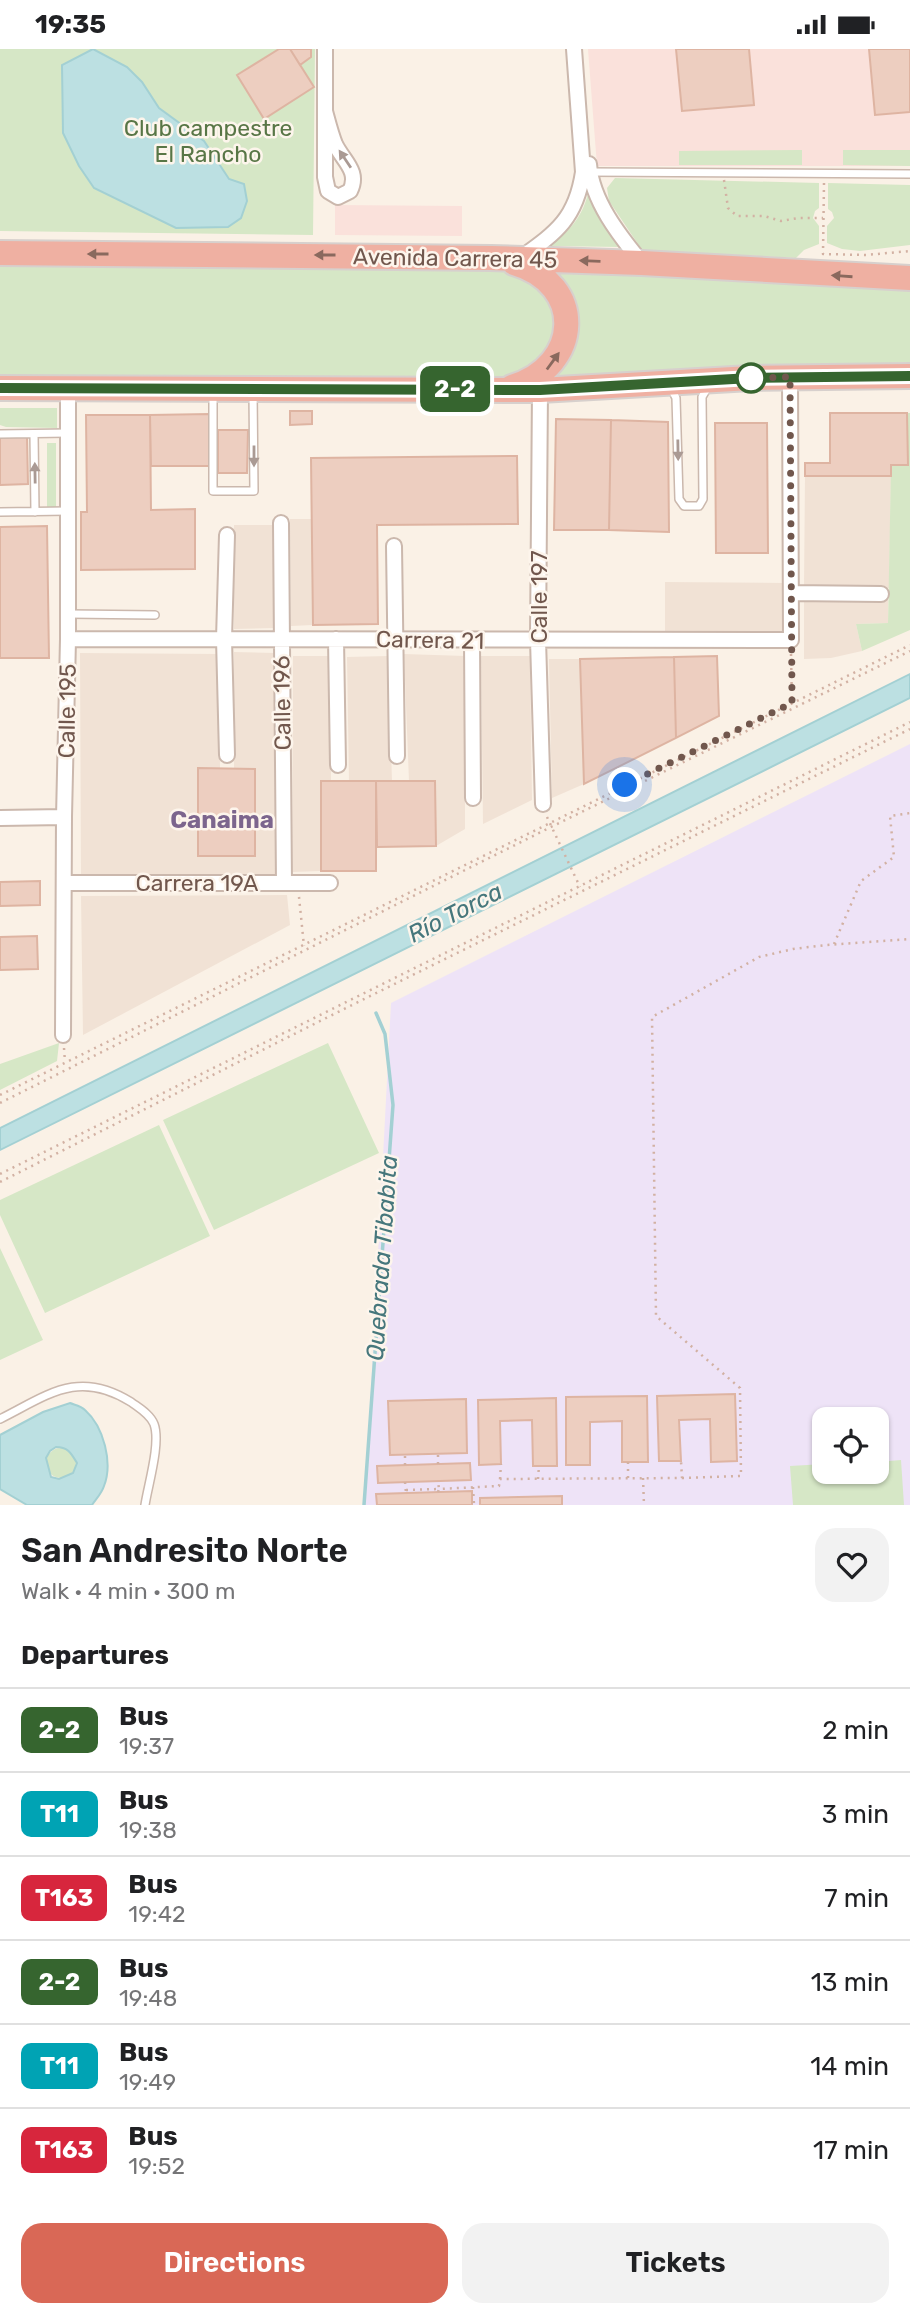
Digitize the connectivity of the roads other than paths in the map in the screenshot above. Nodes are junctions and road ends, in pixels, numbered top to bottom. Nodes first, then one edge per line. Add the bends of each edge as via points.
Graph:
1 (325, 49) edge
2 (574, 49) edge
3 (581, 49) edge
4 (325, 111) junction
5 (586, 172) junction
6 (910, 174) edge
7 (0, 253) edge
8 (491, 258) junction
9 (519, 259) junction
10 (642, 263) junction
11 (910, 278) edge
12 (910, 376) edge
13 (790, 377) junction
14 (711, 381) junction
15 (668, 384) junction
16 (68, 387) junction
17 (0, 388) edge
18 (213, 388) junction
19 (253, 388) junction
20 (494, 390) junction
21 (540, 390) junction
22 (68, 433) junction
23 (0, 434) edge
24 (34, 434) junction
25 (68, 511) junction
26 (0, 512) edge
27 (36, 512) junction
28 (281, 523) dead end
29 (227, 535) dead end
30 (394, 546) dead end
31 (791, 593) junction
32 (881, 594) dead end
33 (68, 614) junction
34 (155, 615) dead end
35 (68, 639) junction
36 (224, 639) junction
37 (282, 639) junction
38 (336, 639) junction
39 (395, 639) junction
40 (472, 640) junction
41 (538, 640) junction
42 (227, 755) dead end
43 (397, 756) dead end
44 (338, 765) dead end
45 (472, 798) dead end
46 (543, 804) dead end
47 (64, 817) junction
48 (0, 818) edge
49 (64, 883) junction
50 (291, 883) junction
51 (330, 883) dead end
52 (63, 1035) dead end
53 (0, 1419) edge
54 (145, 1505) edge

1 - 4 street
2 - 5 street
3 - 5 street
4 -> 4 street via 325,184 338,197 350,191 354,177 336,146
5 - 6 lane
5 - 9 street via 568,217 547,240
5 - 10 street via 598,199
8 -> 7 highway, Avenida Carrera 45
8 - 9 highway, Avenida Carrera 45
20 -> 8 highway via 532,381 548,369 563,343 565,313 559,294 545,278 529,268
10 -> 9 highway, Avenida Carrera 45
11 -> 10 highway, Avenida Carrera 45
12 - 13 highway
13 - 14 highway
13 - 31 street
14 - 15 highway
15 -> 14 lane via 677,398 679,499 684,506 699,506 703,499 702,397
15 - 21 highway
16 - 17 highway
16 - 18 highway
16 - 22 street, Calle 195
18 - 19 highway
19 -> 18 lane via 254,491 213,491
19 - 20 highway
20 - 21 highway
21 - 41 street, Calle 197
22 - 24 lane
22 - 25 street, Calle 195
23 - 24 lane
27 -> 24 lane
25 - 27 lane
25 - 33 street, Calle 195
26 - 27 lane
28 - 37 street, Calle 196
29 - 36 street
30 - 39 street
31 - 32 street
31 - 41 street, Carrera 21 via 791,640
33 - 34 lane
33 - 35 street, Calle 195
35 - 36 street, Carrera 21
35 - 47 street, Calle 195
36 - 37 street, Carrera 21
36 - 42 street
37 - 38 street, Carrera 21
37 - 50 street, Calle 196
38 - 39 street, Carrera 21
38 - 44 street
39 - 40 street, Carrera 21
39 - 43 street
40 - 41 street, Carrera 21
40 - 45 street
41 - 46 street, Calle 197
47 - 48 street
47 - 49 street, Calle 195
49 - 50 street, Carrera 19A
49 - 52 street, Calle 195
50 - 51 street, Carrera 19A
53 - 54 lane via 78,1385 122,1397 154,1424 156,1440

